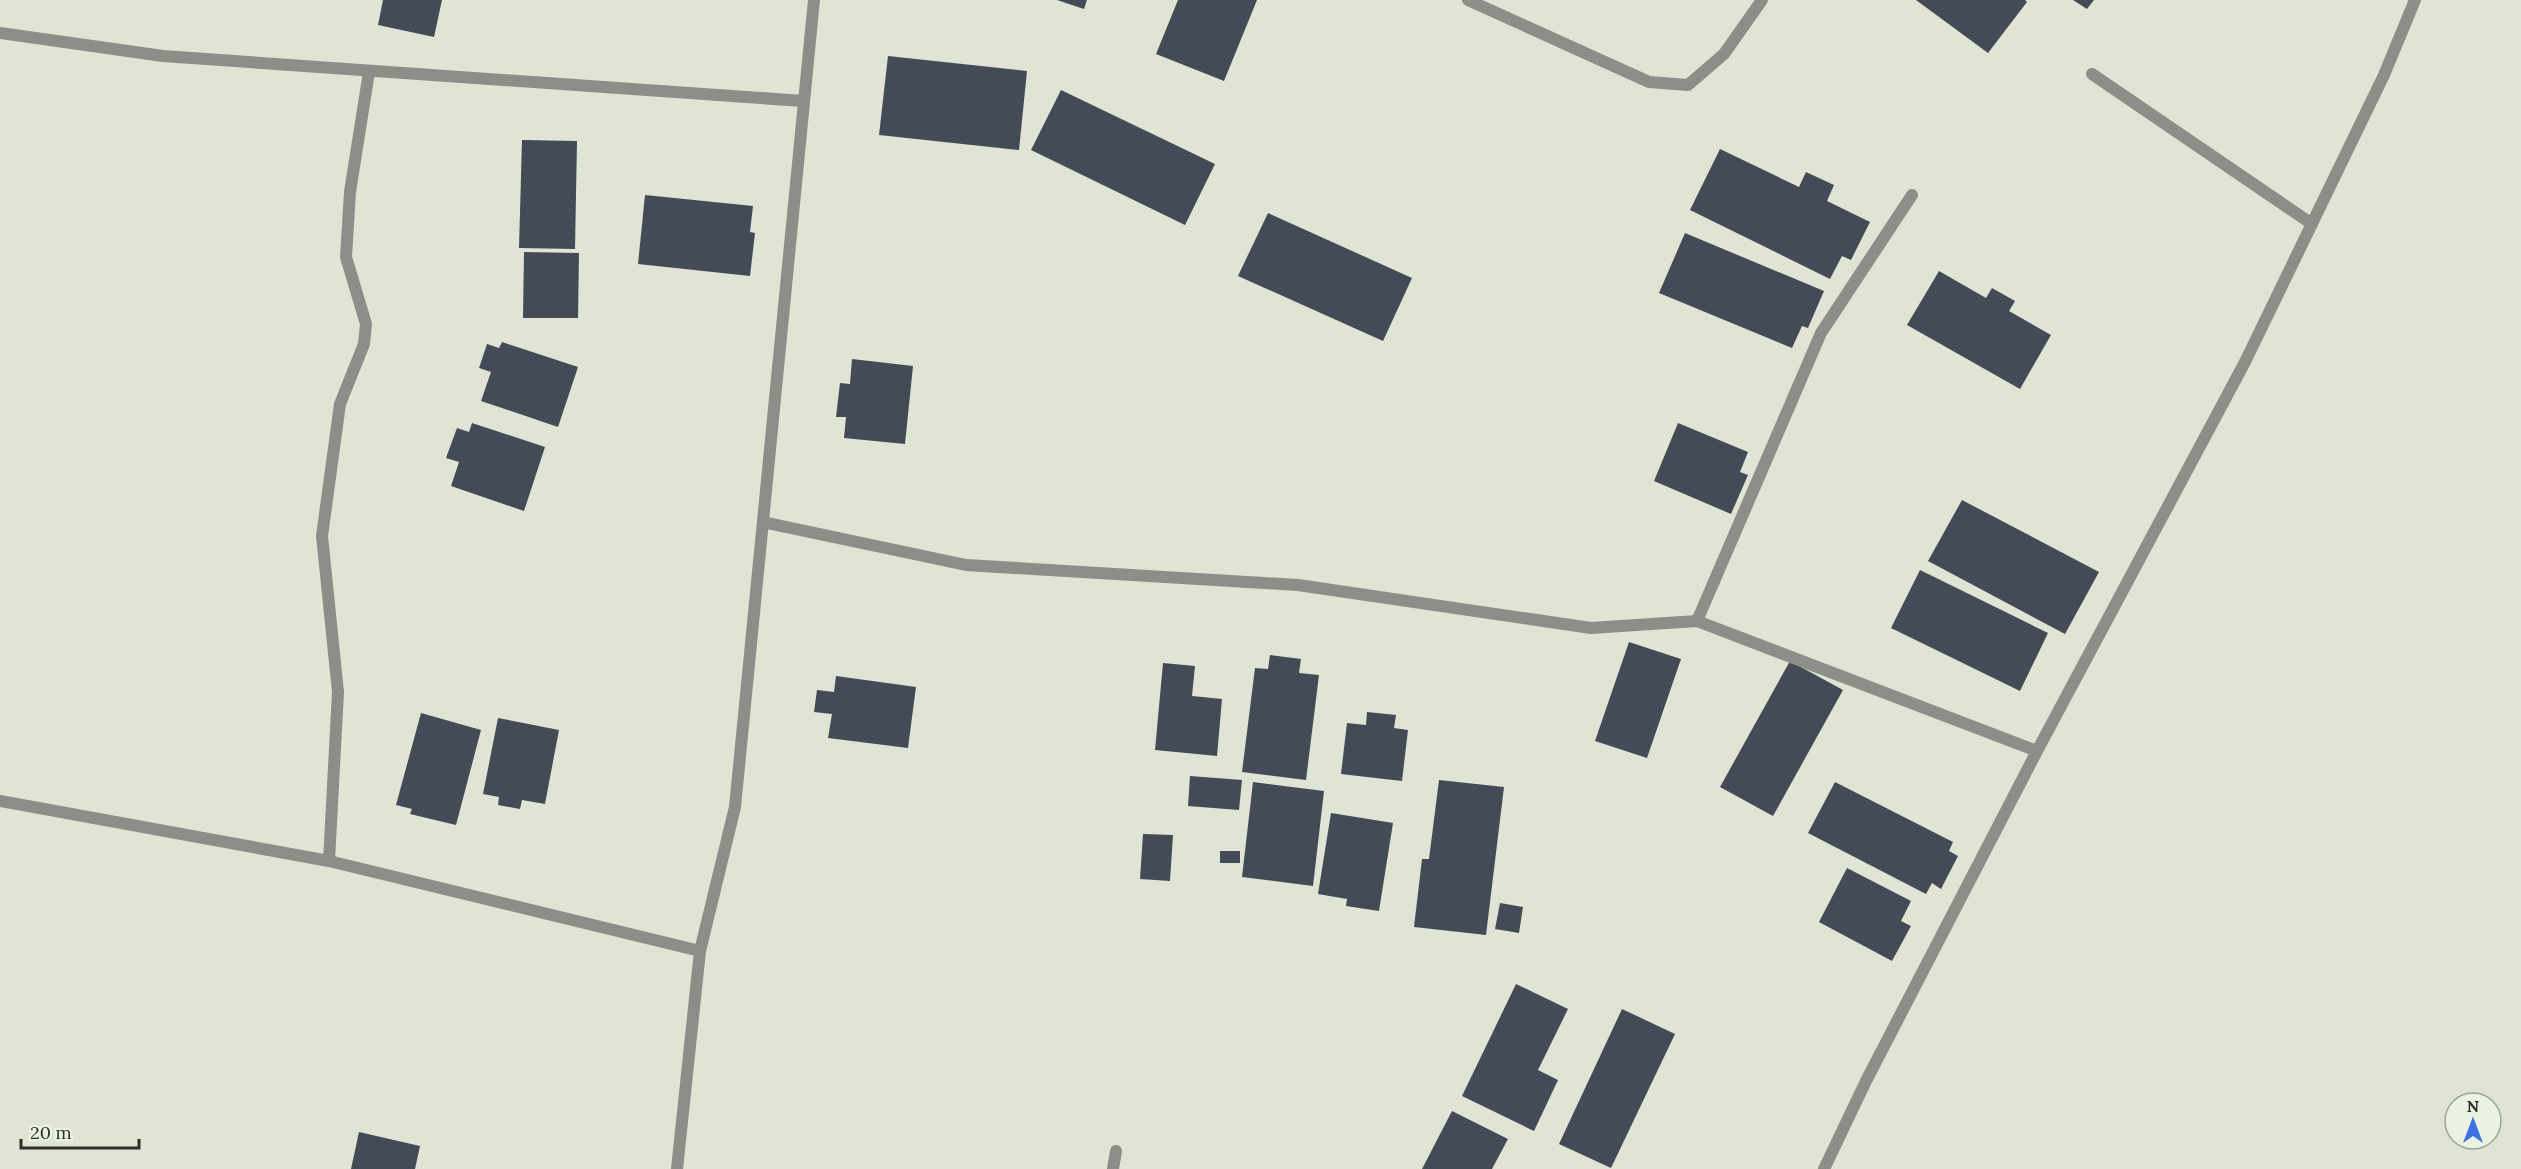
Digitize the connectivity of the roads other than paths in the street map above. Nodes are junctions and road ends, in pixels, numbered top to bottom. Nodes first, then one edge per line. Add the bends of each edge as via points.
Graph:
1 (814, 0) edge
2 (1468, 0) edge
3 (1762, 0) edge
4 (2415, 0) edge
5 (0, 33) edge
6 (369, 72) junction
7 (2092, 74) dead end
8 (804, 101) junction
9 (1912, 195) dead end
10 (2312, 224) junction
11 (763, 522) junction
12 (1697, 621) junction
13 (2037, 751) junction
14 (0, 801) edge
15 (329, 861) junction
16 (700, 951) junction
17 (1116, 1151) dead end
18 (677, 1169) edge
19 (1113, 1169) edge
20 (1824, 1169) edge

1 - 8 street
2 - 3 street via 1648,82 1688,85 1724,54
4 - 10 street via 2384,75
5 - 6 street via 163,56
6 - 8 street
6 - 15 street via 350,192 346,257 366,324 364,344 340,404 322,536 338,692
7 - 10 street
8 - 11 street
9 - 12 street via 1821,333
10 - 13 street via 2245,362
11 - 12 street via 966,565 1298,585 1591,628
11 - 16 street via 735,807
12 - 13 street
13 - 20 street
14 - 15 street
15 - 16 street
16 - 18 street
17 - 19 street

